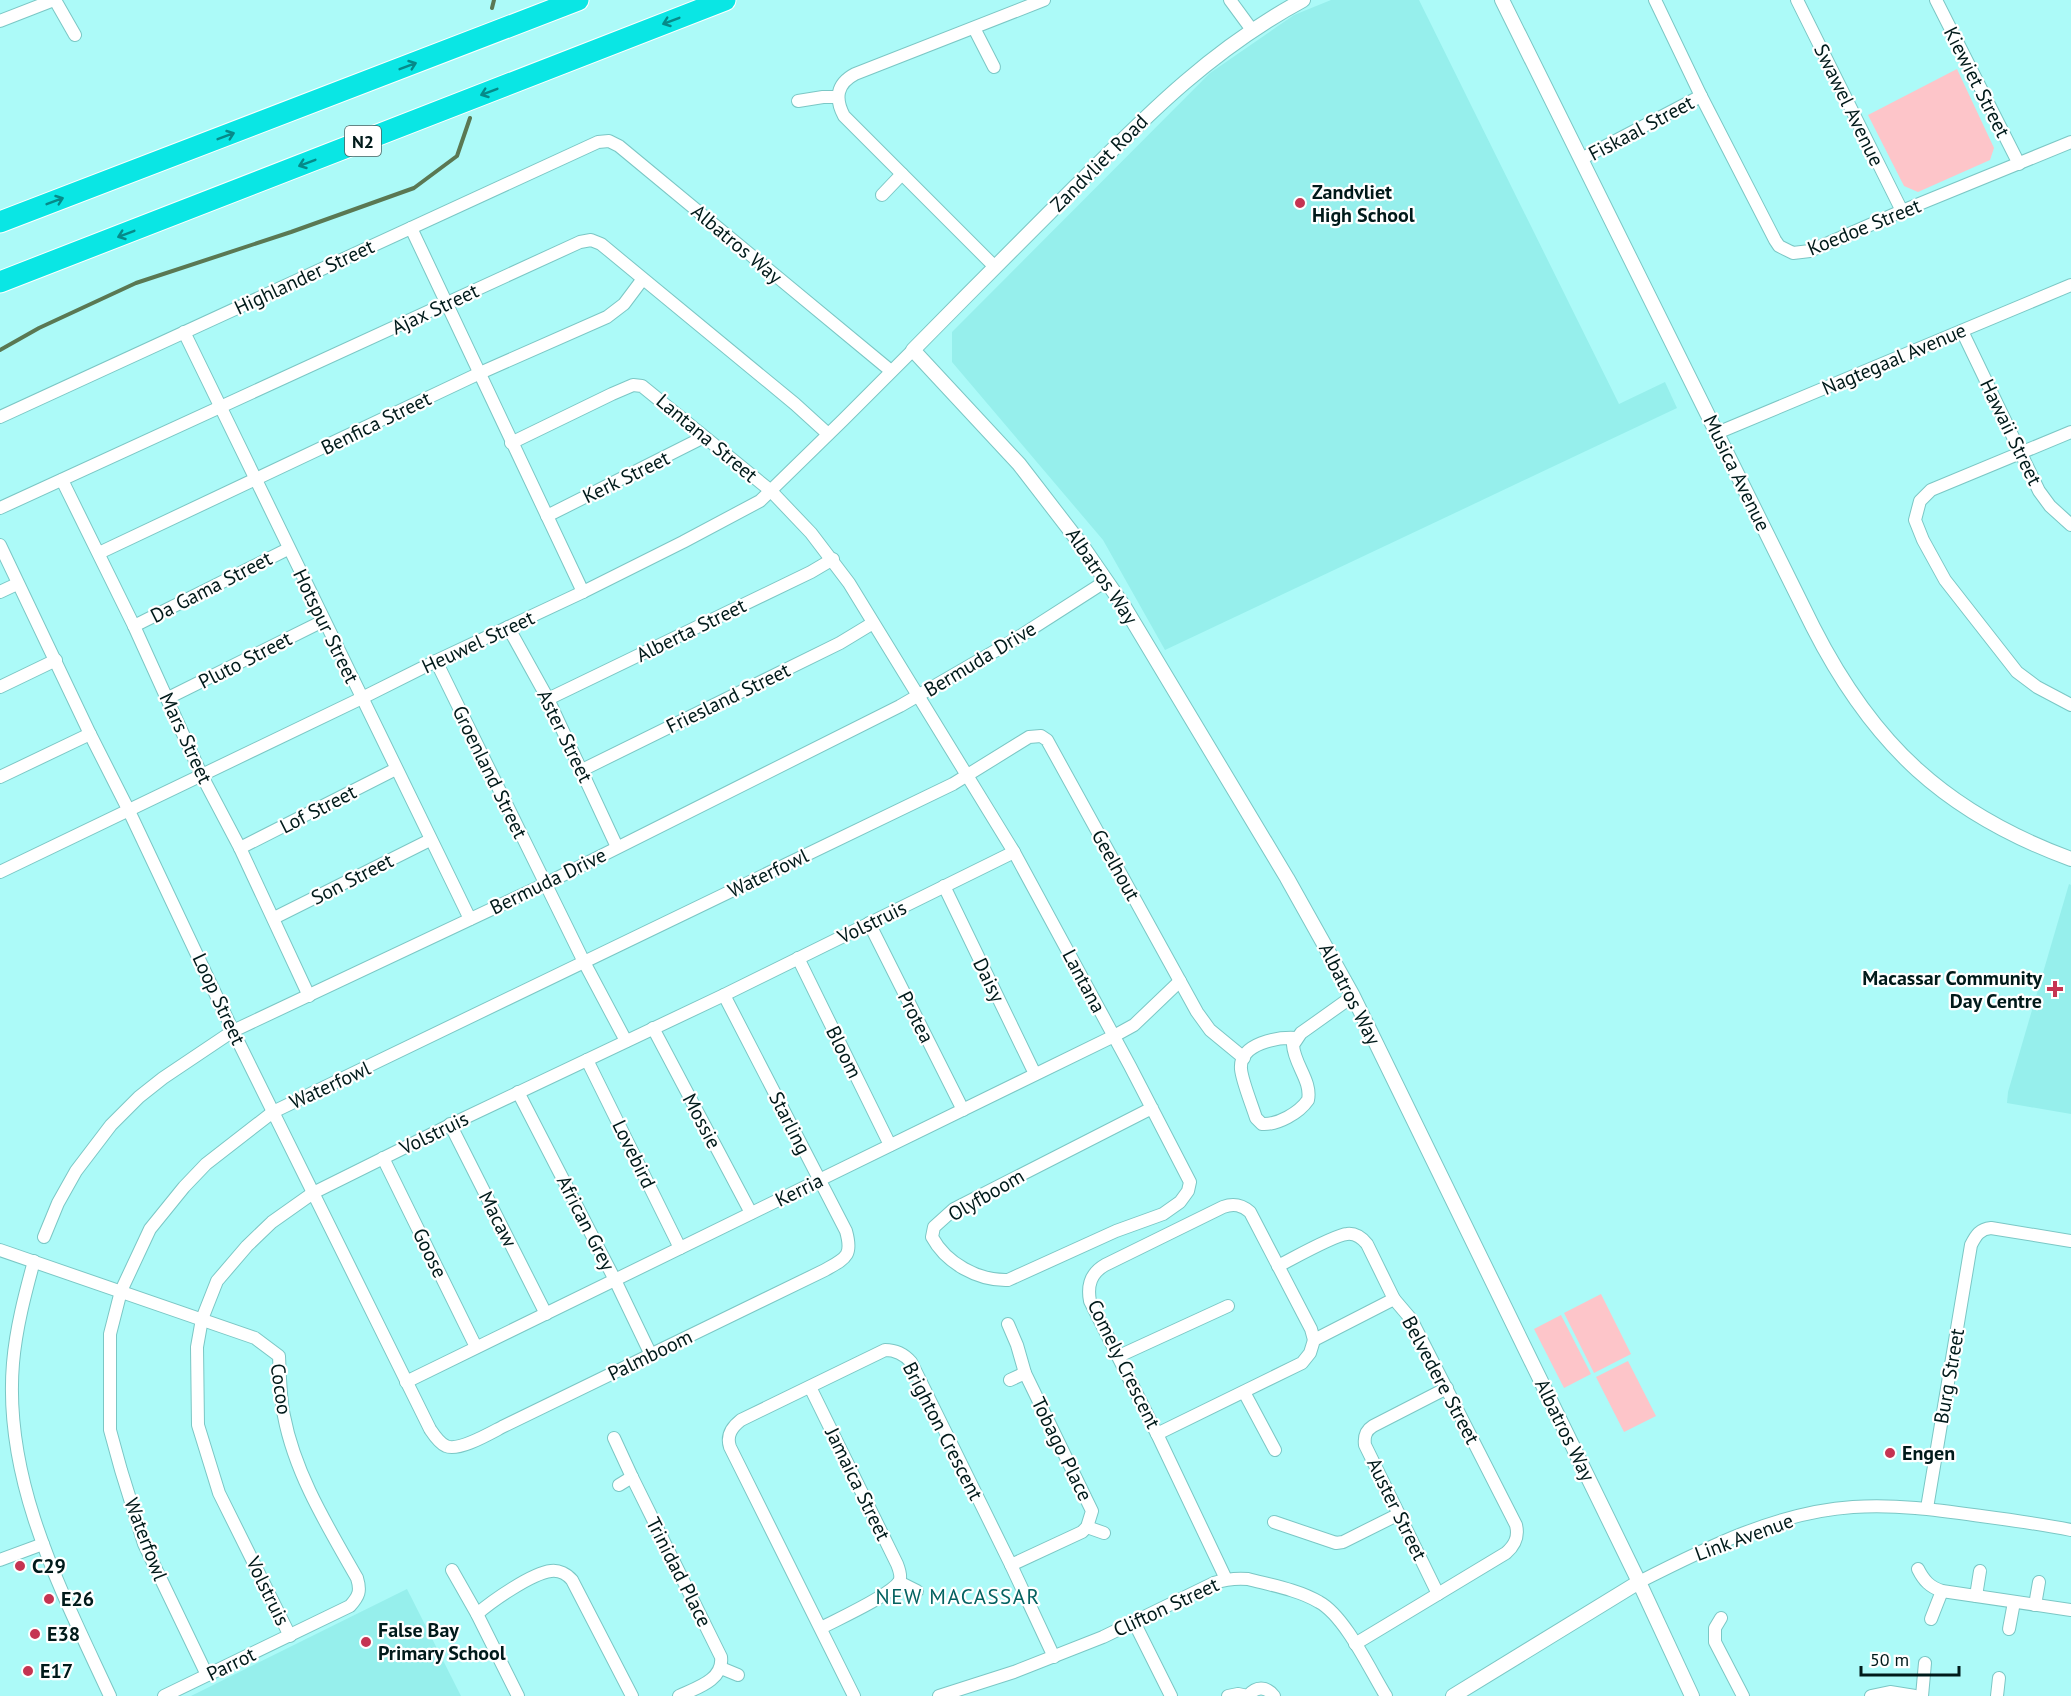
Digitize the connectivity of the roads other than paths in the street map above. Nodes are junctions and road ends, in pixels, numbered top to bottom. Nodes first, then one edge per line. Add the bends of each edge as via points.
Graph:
1 (54, 0) edge
2 (578, 0) edge
3 (725, 0) edge
4 (1044, 0) edge
5 (1230, 0) edge
6 (1303, 0) edge
7 (1502, 0) edge
8 (1655, 0) edge
9 (1797, 0) edge
10 (1936, 0) edge
11 (0, 21) edge
12 (974, 27) junction
13 (1252, 30) junction
14 (75, 35) dead end
15 (994, 67) dead end
16 (1701, 96) junction
17 (838, 97) junction
18 (798, 101) dead end
19 (609, 141) joint
20 (2071, 142) edge
21 (1581, 159) junction
22 (2019, 164) junction
23 (902, 174) junction
24 (882, 195) dead end
25 (1902, 211) junction
26 (0, 222) edge
27 (411, 228) junction
28 (995, 267) junction
29 (642, 280) junction
30 (0, 282) edge
31 (2071, 285) edge
32 (447, 304) junction
33 (1962, 331) junction
34 (184, 332) junction
35 (913, 350) junction
36 (891, 371) junction
37 (480, 374) junction
38 (220, 408) junction
39 (0, 417) edge
40 (2071, 432) edge
41 (1717, 433) junction
42 (828, 434) junction
43 (704, 437) junction
44 (511, 443) junction
45 (2021, 453) junction
46 (62, 480) junction
47 (256, 480) junction
48 (771, 491) junction
49 (0, 508) edge
50 (547, 516) junction
51 (2071, 525) edge
52 (0, 545) edge
53 (288, 549) junction
54 (99, 554) junction
55 (833, 559) junction
56 (1106, 581) junction
57 (17, 584) junction
58 (0, 592) edge
59 (583, 592) junction
60 (323, 621) junction
61 (873, 623) junction
62 (134, 626) junction
63 (508, 627) junction
64 (56, 660) junction
65 (436, 661) junction
66 (0, 687) edge
67 (918, 696) junction
68 (168, 698) junction
69 (362, 698) junction
70 (549, 699) junction
71 (2071, 705) edge
72 (90, 734) junction
73 (396, 769) junction
74 (582, 770) junction
75 (967, 775) junction
76 (202, 776) junction
77 (0, 777) edge
78 (129, 811) junction
79 (430, 840) junction
80 (617, 847) junction
81 (240, 848) junction
82 (1014, 852) junction
83 (2071, 859) edge
84 (0, 872) edge
85 (545, 884) junction
86 (944, 886) junction
87 (274, 918) junction
88 (470, 919) junction
89 (869, 923) junction
90 (798, 958) junction
91 (584, 962) junction
92 (1179, 981) junction
93 (724, 995) junction
94 (309, 996) junction
95 (1353, 996) junction
96 (654, 1028) junction
97 (233, 1031) junction
98 (1114, 1036) junction
99 (1296, 1038) junction
100 (626, 1041) junction
101 (1244, 1058) junction
102 (587, 1060) junction
103 (1035, 1074) junction
104 (518, 1092) junction
105 (1152, 1108) junction
106 (963, 1110) junction
107 (273, 1112) junction
108 (450, 1125) junction
109 (890, 1145) junction
110 (383, 1158) junction
111 (820, 1180) junction
112 (1188, 1191) joint
113 (313, 1193) junction
114 (751, 1214) junction
115 (44, 1237) dead end
116 (2071, 1241) edge
117 (680, 1248) junction
118 (0, 1250) edge
119 (848, 1253) joint
120 (34, 1260) junction
121 (1278, 1266) junction
122 (615, 1280) junction
123 (121, 1291) junction
124 (1394, 1299) junction
125 (1228, 1306) dead end
126 (546, 1314) junction
127 (201, 1319) junction
128 (1008, 1324) dead end
129 (1314, 1340) junction
130 (477, 1347) junction
131 (651, 1355) junction
132 (1119, 1356) junction
133 (1025, 1373) junction
134 (1010, 1380) dead end
135 (406, 1382) junction
136 (810, 1387) junction
137 (1447, 1388) junction
138 (1244, 1392) junction
139 (1157, 1434) junction
140 (614, 1438) dead end
141 (447, 1447) joint
142 (1275, 1450) dead end
143 (632, 1477) junction
144 (619, 1485) dead end
145 (1927, 1508) junction
146 (1399, 1514) junction
147 (1274, 1522) dead end
148 (1087, 1527) junction
149 (2071, 1530) edge
150 (1104, 1533) dead end
151 (43, 1544) junction
152 (0, 1560) edge
153 (1011, 1565) junction
154 (1918, 1569) dead end
155 (452, 1570) dead end
156 (1980, 1571) dead end
157 (1226, 1579) junction
158 (898, 1582) junction
159 (1639, 1582) junction
160 (2039, 1582) dead end
161 (917, 1591) dead end
162 (1942, 1591) junction
163 (1438, 1594) junction
164 (1976, 1596) junction
165 (358, 1597) joint
166 (2014, 1602) junction
167 (2035, 1605) junction
168 (2071, 1610) edge
169 (477, 1614) junction
170 (1721, 1618) dead end
171 (1931, 1619) dead end
172 (1134, 1622) junction
173 (821, 1628) junction
174 (2009, 1629) dead end
175 (290, 1635) junction
176 (1355, 1644) junction
177 (1054, 1657) junction
178 (1925, 1663) dead end
179 (721, 1668) junction
180 (207, 1675) junction
181 (738, 1675) dead end
182 (1999, 1678) dead end
183 (971, 1691) edge
184 (110, 1696) edge
185 (164, 1696) edge
186 (518, 1696) edge
187 (632, 1696) edge
188 (679, 1696) edge
189 (854, 1696) edge
190 (939, 1696) edge
191 (1171, 1696) edge
192 (1228, 1696) edge
193 (1248, 1696) edge
194 (1274, 1696) edge
195 (1386, 1696) edge
196 (1453, 1696) edge
197 (1692, 1696) edge
198 (1743, 1696) edge
199 (1871, 1696) edge
200 (1915, 1696) edge
201 (1922, 1696) edge
202 (1997, 1696) edge

1 - 11 street
1 - 14 street
26 -> 2 highway
3 -> 30 highway, N2
4 - 12 street
5 - 13 street
6 - 13 street, Zandvliet Road
7 - 21 street, Musica Avenue
8 - 16 street, Koedoe Street
9 - 25 street, Swawel Avenue
10 - 22 street, Kiewiet Street
12 - 15 street
12 - 17 street via 855,74 842,85
13 - 28 street, Zandvliet Road via 1169,94
16 - 21 street, Fiskaal Street
16 - 25 street, Koedoe Street via 1775,240 1786,250 1810,251
17 - 18 street
17 - 23 street via 844,116
19 - 27 street, Highlander Street via 598,142
19 - 36 street, Albatros Way
20 - 22 street, Koedoe Street
21 - 41 street, Musica Avenue
22 - 25 street, Koedoe Street
23 - 24 street
23 - 28 street
27 - 32 street
27 - 34 street, Highlander Street
28 - 35 street, Zandvliet Road
29 - 32 street, Ajax Street via 609,250 591,240
29 - 37 street, Benfica Street via 624,304 607,317
29 - 42 street, Ajax Street
31 - 33 street, Nagtegaal Avenue
32 - 37 street
32 - 38 street, Ajax Street
33 - 41 street, Nagtegaal Avenue
33 - 45 street, Hawaii Street
34 - 38 street, Hotspur Street
34 - 39 street, Highlander Street
35 - 36 street, Heuwel Street
35 - 56 street, Albatros Way via 1037,486
36 - 42 street, Heuwel Street
37 - 44 street
37 - 47 street, Benfica Street
38 - 46 street, Ajax Street
38 - 47 street, Hotspur Street
40 - 45 street
41 - 83 street, Musica Avenue via 1831,662 1864,712 1898,752 1946,794 2000,829
42 - 48 street, Heuwel Street
43 - 44 street, Lantana Street via 656,396 633,385
43 - 48 street, Lantana Street
43 - 50 street, Kerk Street
44 - 50 street
45 - 51 street, Hawaii Street via 2044,498
45 - 71 street via 1931,490 1920,501 1915,520 1953,592 2018,672
46 - 49 street, Ajax Street
46 - 54 street, Mars Street
47 - 53 street, Hotspur Street
47 - 54 street, Benfica Street
48 - 55 street, Lantana Street
48 - 59 street, Heuwel Street via 760,501
50 - 59 street
52 - 57 street, Loop Street
53 - 60 street, Hotspur Street
53 - 62 street, Da Gama Street
54 - 62 street, Mars Street
55 - 61 street, Lantana Street
55 - 70 street, Alberta Street
56 - 67 street, Bermuda Drive
56 - 95 street, Albatros Way via 1264,839
57 - 58 street
57 - 64 street, Loop Street
59 - 63 street, Heuwel Street
60 - 68 street, Pluto Street
60 - 69 street, Hotspur Street
61 - 67 street, Lantana
61 - 74 street, Friesland Street
62 - 68 street, Mars Street
63 - 65 street, Heuwel Street
63 - 70 street, Aster Street
64 - 66 street
64 - 72 street, Loop Street
65 - 69 street, Heuwel Street
65 - 85 street, Groenland Street
67 - 75 street, Lantana
67 - 80 street, Bermuda Drive
68 - 76 street, Mars Street
69 - 73 street, Hotspur Street
69 - 76 street, Heuwel Street
70 - 74 street, Aster Street
72 - 77 street
72 - 78 street, Loop Street
73 - 79 street, Hotspur Street
73 - 81 street, Lof Street
74 - 80 street, Aster Street
75 - 82 street, Lantana
75 - 91 street, Waterfowl
75 - 92 street, Geelhout via 1029,737 1047,740
76 - 78 street, Heuwel Street
76 - 81 street, Mars Street
78 - 84 street, Heuwel Street
78 - 97 street, Loop Street
79 - 87 street, Son Street
79 - 88 street, Hotspur Street
80 - 85 street, Bermuda Drive
81 - 87 street, Mars Street
82 - 86 street, Volstruis
82 - 98 street, Lantana
85 - 88 street, Bermuda Drive
85 - 91 street, Groenland Street
86 - 89 street, Volstruis
86 - 103 street, Daisy
87 - 94 street, Mars Street
88 - 94 street, Bermuda Drive
89 - 90 street, Volstruis
89 - 106 street, Protea
90 - 93 street, Volstruis
90 - 109 street, Bloom
91 - 100 street, Groenland Street
91 - 107 street, Waterfowl
92 - 98 street, Kerria via 1134,1025
92 - 101 street, Geelhout via 1210,1030
93 - 96 street, Volstruis
93 - 111 street, Starling
94 - 97 street, Bermuda Drive
95 - 99 street
95 - 159 street, Albatros Way
96 - 100 street, Volstruis
96 - 114 street, Mossie
97 - 107 street, Loop Street
97 - 115 street, Bermuda Drive via 155,1084 111,1125 76,1171
98 - 103 street, Kerria
98 - 105 street, Lantana
99 - 101 street via 1270,1039 1252,1048
99 - 101 street via 1293,1052 1309,1089 1308,1100 1298,1111 1273,1123 1262,1124 1256,1118 1241,1068
100 - 102 street, Volstruis
102 - 104 street, Volstruis
102 - 117 street, Lovebird
103 - 106 street, Kerria
104 - 108 street, Volstruis
104 - 122 street, African Grey
105 - 112 street, Lantana via 1190,1182
105 - 112 street, Olyfboom via 954,1209 934,1227 932,1237 939,1250 978,1276 1008,1280 1163,1214
106 - 109 street, Kerria
107 - 113 street, Loop Street
107 - 123 street, Waterfowl via 206,1164 184,1187 150,1229
108 - 110 street, Volstruis
108 - 126 street, Macaw
109 - 111 street, Kerria
110 - 113 street, Volstruis
110 - 130 street, Goose
111 - 114 street, Kerria
111 - 119 street, Starling via 846,1231
113 - 127 street, Volstruis via 272,1222 247,1246 217,1281
113 - 135 street, Loop Street
114 - 117 street, Kerria
116 - 145 street, Burg Street via 1991,1228 1980,1231 1971,1245
117 - 122 street, Kerria
118 - 120 street, Cocoo
119 - 131 street, Palmboom via 825,1270
120 - 123 street, Cocoo
120 - 151 street via 16,1337 12,1409 20,1467
121 - 124 street via 1343,1234 1353,1234 1367,1244
121 - 129 street, Comely Crescent
121 - 132 street, Comely Crescent via 1250,1212 1236,1204 1105,1265 1094,1274 1088,1290
122 - 126 street, Kerria
122 - 131 street, African Grey
123 - 127 street, Cocoo
123 - 180 street, Waterfowl via 110,1334 110,1430 144,1544
124 - 129 street, Belvedere Street
124 - 137 street, Belvedere Street via 1411,1319
125 - 132 street
126 - 130 street, Kerria
127 - 165 street, Cocoo via 255,1338 279,1356 283,1415 294,1456 357,1578
127 - 175 street, Volstruis via 196,1347 198,1425 219,1493
128 - 133 street, Tobago Place
129 - 138 street via 1302,1363
130 - 135 street, Kerria
131 - 141 street, Palmboom via 470,1443
132 - 139 street, Comely Crescent
133 - 134 street, Tobago Place
133 - 148 street, Tobago Place via 1090,1505
135 - 141 street, Loop Street via 430,1429
136 - 153 street, Brighton Crescent via 880,1351 895,1351 907,1357
136 - 158 street, Jamaica Street via 897,1564
136 - 173 street, Brighton Crescent via 741,1420 731,1431 729,1443
137 - 146 street, Auster Street via 1373,1426 1365,1435 1365,1445
137 - 163 street, Belvedere Street via 1516,1525 1517,1536 1506,1553
138 - 139 street
138 - 142 street
139 - 157 street, Comely Crescent
140 - 143 street, Trinidad Place
143 - 144 street
143 - 179 street, Trinidad Place via 721,1657
145 - 149 street, Link Avenue
145 - 159 street, Link Avenue via 1851,1507 1788,1519 1691,1555
146 - 147 street via 1336,1543
146 - 163 street, Auster Street
148 - 150 street, Tobago Place
148 - 153 street, Tobago Place
151 - 152 street
151 - 184 street
153 - 177 street, Brighton Crescent
154 - 162 street via 1932,1588
155 - 169 street
156 - 164 street
157 - 172 street, Clifton Street
157 - 176 street, Clifton Street via 1248,1579 1321,1603 1335,1614
158 - 161 street
158 - 173 street
159 - 196 street, Link Avenue
159 - 197 street, Albatros Way
160 - 167 street
162 - 164 street
162 - 171 street
163 - 176 street, Belvedere Street
164 - 166 street
165 - 175 street, Parrot via 350,1606
166 - 167 street
166 - 174 street
167 - 168 street
169 - 186 street
169 - 187 street via 499,1597 547,1572 566,1575
170 - 198 street via 1714,1633 1715,1642
172 - 177 street, Clifton Street
172 - 191 street
173 - 189 street, Brighton Crescent
175 - 180 street, Parrot
176 - 195 street, Clifton Street
177 - 183 street, Clifton Street
178 - 201 street
179 - 181 street
179 - 188 street via 711,1680
180 - 185 street, Parrot
182 - 202 street
183 - 190 street, Clifton Street
192 - 193 street
193 - 194 street via 1263,1688
199 - 200 street via 1890,1692

